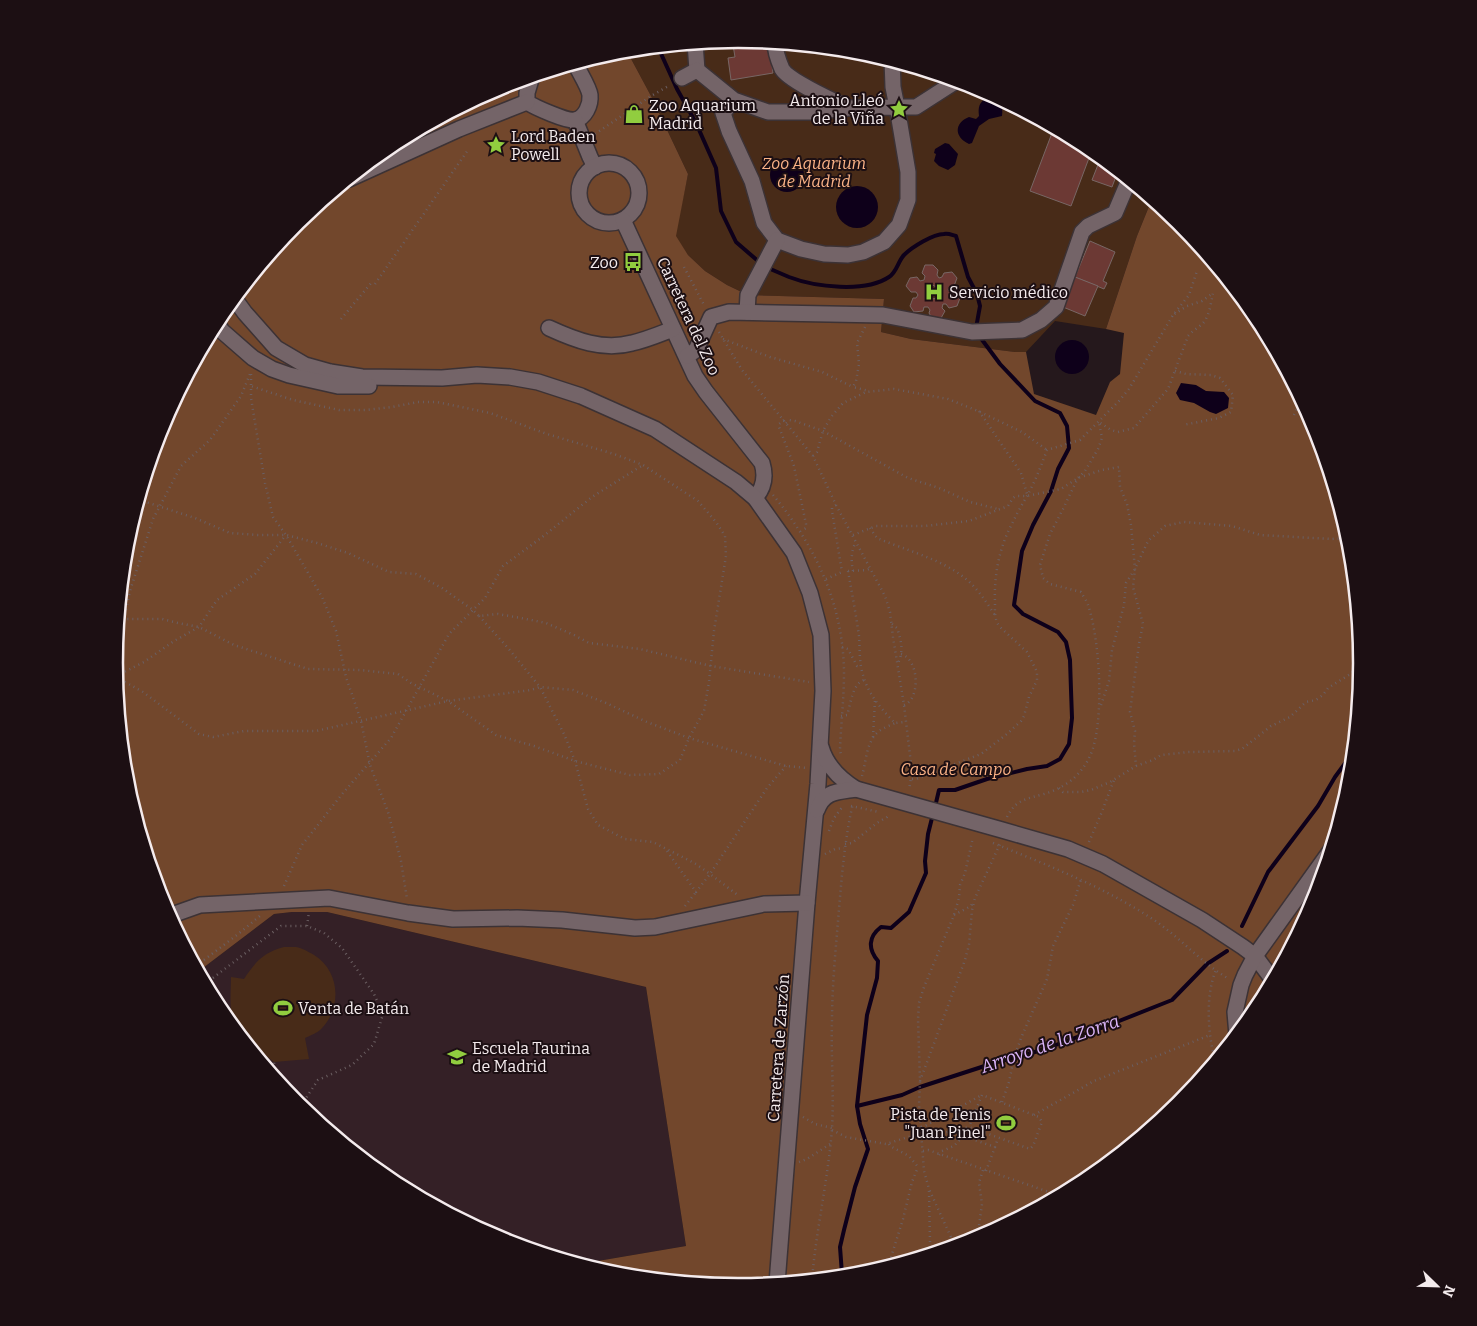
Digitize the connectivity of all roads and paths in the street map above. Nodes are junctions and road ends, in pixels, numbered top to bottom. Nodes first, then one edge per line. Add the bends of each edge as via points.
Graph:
1 (695, 49) edge
2 (776, 49) edge
3 (892, 67) edge
4 (577, 69) edge
5 (697, 70) junction
6 (682, 78) dead end
7 (529, 84) edge
8 (950, 85) edge
9 (666, 87) dead end
10 (734, 100) junction
11 (527, 102) junction
12 (848, 108) junction
13 (897, 108) junction
14 (575, 120) junction
15 (583, 142) junction
16 (468, 150) dead end
17 (374, 167) edge
18 (595, 167) junction
19 (1127, 186) edge
20 (623, 220) junction
21 (777, 240) junction
22 (684, 267) dead end
23 (1197, 271) dead end
24 (372, 282) dead end
25 (375, 284) dead end
26 (238, 305) edge
27 (747, 312) junction
28 (245, 314) junction
29 (872, 315) junction
30 (1173, 315) junction
31 (711, 317) junction
32 (341, 319) dead end
33 (222, 328) edge
34 (549, 328) dead end
35 (222, 329) edge
36 (673, 329) junction
37 (722, 338) junction
38 (687, 356) junction
39 (1175, 371) junction
40 (442, 378) junction
41 (251, 386) junction
42 (853, 387) junction
43 (870, 391) junction
44 (1298, 407) edge
45 (978, 411) junction
46 (1294, 415) dead end
47 (785, 422) junction
48 (1099, 422) junction
49 (1183, 425) dead end
50 (823, 431) junction
51 (1047, 450) junction
52 (813, 456) junction
53 (643, 466) junction
54 (1078, 478) junction
55 (1027, 496) junction
56 (755, 498) junction
57 (145, 501) edge
58 (836, 505) junction
59 (159, 506) junction
60 (1000, 510) junction
61 (870, 528) junction
62 (801, 531) dead end
63 (286, 535) junction
64 (853, 535) junction
65 (1341, 538) edge
66 (856, 542) junction
67 (870, 568) junction
68 (1135, 569) junction
69 (848, 571) junction
70 (853, 571) junction
71 (842, 572) junction
72 (826, 579) dead end
73 (125, 609) edge
74 (473, 610) junction
75 (479, 616) junction
76 (996, 617) junction
77 (124, 619) edge
78 (892, 624) junction
79 (199, 627) junction
80 (842, 647) dead end
81 (902, 654) junction
82 (898, 664) junction
83 (711, 666) junction
84 (861, 666) junction
85 (344, 670) junction
86 (1354, 670) edge
87 (123, 672) edge
88 (864, 680) junction
89 (123, 681) edge
90 (823, 685) junction
91 (419, 686) junction
92 (540, 687) junction
93 (875, 698) junction
94 (448, 700) junction
95 (904, 705) junction
96 (406, 711) junction
97 (1099, 711) junction
98 (841, 716) dead end
99 (361, 722) junction
100 (906, 722) junction
101 (895, 723) junction
102 (689, 738) junction
103 (872, 739) junction
104 (820, 744) junction
105 (576, 761) junction
106 (370, 762) junction
107 (786, 766) junction
108 (1136, 766) junction
109 (818, 776) junction
110 (912, 779) junction
111 (1114, 779) junction
112 (855, 783) junction
113 (1059, 788) junction
114 (909, 798) junction
115 (852, 806) junction
116 (890, 814) dead end
117 (814, 816) junction
118 (973, 828) junction
119 (1002, 830) junction
120 (828, 834) dead end
121 (991, 843) dead end
122 (827, 844) dead end
123 (845, 844) junction
124 (1000, 846) junction
125 (844, 848) junction
126 (666, 849) junction
127 (827, 853) junction
128 (811, 856) junction
129 (1083, 856) junction
130 (1319, 867) edge
131 (710, 874) junction
132 (1081, 879) junction
133 (975, 898) junction
134 (277, 900) junction
135 (807, 903) junction
136 (753, 906) junction
137 (176, 913) edge
138 (408, 913) junction
139 (954, 915) junction
140 (1255, 956) junction
141 (201, 963) edge
142 (1216, 970) junction
143 (1269, 975) edge
144 (211, 980) edge
145 (1241, 985) junction
146 (1236, 1025) edge
147 (1210, 1035) junction
148 (1214, 1053) edge
149 (920, 1081) junction
150 (982, 1095) junction
151 (305, 1099) edge
152 (1002, 1102) junction
153 (790, 1115) junction
154 (1034, 1115) junction
155 (920, 1127) junction
156 (969, 1127) junction
157 (832, 1129) junction
158 (922, 1133) junction
159 (922, 1138) junction
160 (998, 1138) junction
161 (830, 1144) junction
162 (889, 1144) junction
163 (995, 1147) junction
164 (923, 1150) junction
165 (939, 1155) junction
166 (787, 1163) junction
167 (923, 1166) junction
168 (918, 1167) junction
169 (985, 1170) junction
170 (928, 1189) junction
171 (1051, 1193) edge
172 (978, 1230) edge
173 (952, 1240) edge
174 (931, 1248) edge
175 (890, 1260) edge
176 (812, 1274) edge
177 (777, 1277) edge

1 - 5 street
2 - 12 street via 783,70 800,84
3 - 13 street
4 - 14 street via 590,94 590,105 585,114
5 - 6 street
5 - 10 street
7 - 11 street
8 - 13 street via 916,107
9 - 15 path
10 - 12 street via 768,112
10 - 21 street via 723,113 752,181 764,223
11 - 14 street via 535,108
11 - 17 street
12 - 13 street
13 - 21 street via 908,172 908,200 899,225 884,242 848,256 801,249
14 - 15 street
15 - 18 street
16 - 25 path
18 - 20 street via 582,180 582,206 595,219 613,223
18 - 20 street via 614,163 623,166 636,180 639,198
19 - 29 street via 1115,213 1082,232 1056,307 1022,330 972,332
20 - 36 street, Carretera del Zoo
21 - 27 street via 748,295
22 - 31 path
23 - 30 path via 1188,295
24 - 32 path
26 - 28 street, Carretera de Zarzón
27 - 29 street
27 - 31 street
28 - 33 street, Carretera de Zarzón via 247,326 244,331 233,334
28 - 40 street, Carretera de Zarzón via 276,348 305,365 362,377
29 - 42 path via 857,343 859,364
30 - 39 path via 1213,293 1205,321 1188,336
30 - 48 path via 1129,389
31 - 37 path
31 - 38 street via 696,350
34 - 36 street via 577,340 610,346 633,343
35 - 40 street, Carretera de Zarzón via 252,358 272,369 338,386 398,384
36 - 38 street, Carretera del Zoo
37 - 42 path via 770,357 822,372
37 - 47 path via 742,370
38 - 56 street, Carretera del Zoo via 701,385 762,463 764,484
39 - 48 path via 1168,389 1134,428 1118,432
39 - 49 path via 1220,378 1233,395 1231,412 1219,418
40 - 56 street, Carretera de Zarzón via 510,376 581,396 655,429
41 - 53 path via 339,410 366,410 418,402 463,406 490,412
41 - 59 path via 251,372 241,396 210,440 181,466
41 - 63 path via 272,517
42 - 43 path
43 - 45 path via 894,389 948,399
43 - 50 path via 843,404
44 - 46 path
45 - 51 path via 1022,432
45 - 55 path via 1021,474
47 - 50 path via 795,420
47 - 52 path
47 - 62 path via 779,427 794,466 806,524
48 - 51 path via 1080,440
48 - 54 path via 1102,438
50 - 52 path via 819,449
50 - 60 path via 908,478
51 - 55 path
52 - 58 path
53 - 74 path via 592,497 503,566 485,598
53 - 83 path via 698,501 725,536 726,556
54 - 55 path via 1061,489
54 - 68 path via 1119,467 1120,487 1131,525
54 - 97 path via 1050,534 1040,565 1043,578 1050,584 1081,592 1088,604 1096,638
55 - 60 path via 1016,496
55 - 76 path via 1002,550 997,570
56 - 90 street, Carretera de Zarzón via 794,552 810,593 821,635
57 - 59 path
58 - 64 path
58 - 71 path via 832,511
59 - 63 path via 230,533
59 - 73 path
60 - 61 path via 969,521
61 - 64 path
61 - 76 path via 877,538 944,565 964,577 978,590
63 - 74 path via 348,553 389,572 416,574
63 - 79 path via 255,574 217,600
63 - 85 path via 322,597 336,631
64 - 66 path
65 - 68 path via 1260,535 1232,526 1184,522 1166,526 1148,541
66 - 67 path
66 - 70 path via 852,554
67 - 70 path
67 - 78 path via 888,605
68 - 97 path via 1126,583 1109,680
68 - 108 path via 1133,587 1143,624 1130,712 1135,731
69 - 70 path
69 - 71 path
69 - 84 path
71 - 72 path
74 - 75 path
74 - 91 path via 449,634
75 - 83 path via 498,614 546,623 589,643 640,649
75 - 92 path
76 - 110 path via 1000,628 1027,652 1036,669 1038,680 1024,716 981,754
77 - 79 path via 162,619
78 - 81 path via 898,630
78 - 82 path
79 - 85 path via 234,644 308,669
79 - 87 path
80 - 84 path via 848,649 857,666
81 - 82 path
81 - 95 path via 910,659 916,676 910,702
82 - 95 path
83 - 90 path
83 - 102 path via 704,711
84 - 88 path
85 - 91 path via 398,674
85 - 99 path
86 - 108 path via 1328,688 1323,696 1306,702 1290,717 1271,726 1242,749 1162,756
88 - 93 path
88 - 98 path via 856,686 847,715
89 - 99 path via 199,734 213,737 244,731 316,731
90 - 104 street, Carretera de Zarzón
91 - 94 path
91 - 96 path
92 - 94 path
92 - 102 path via 573,690
92 - 105 path
93 - 101 path
93 - 103 path
94 - 96 path
94 - 105 path via 496,735
95 - 100 path
96 - 99 path
96 - 106 path via 391,738
97 - 113 path via 1091,755 1073,779
99 - 106 path
100 - 101 path
100 - 110 path
101 - 103 path
102 - 105 path via 680,760 659,774 630,775
102 - 107 path
103 - 112 path
104 - 109 street, Carretera de Zarzón
104 - 112 street, Carretera de Zarzón via 828,763
105 - 126 path via 588,809 598,825 625,840 653,842
106 - 134 path via 302,845
106 - 138 path via 401,861
107 - 109 path
107 - 131 path via 767,788
108 - 111 path
109 - 112 street via 821,780
109 - 117 street, Carretera de Zarzón
110 - 114 path
111 - 113 path via 1081,792 1062,792
111 - 129 path
112 - 114 street
112 - 115 path
112 - 117 street, Carretera de Zarzón via 824,797
113 - 119 path via 1018,803
114 - 118 street
115 - 120 path via 846,805 839,810
115 - 123 path
116 - 123 path via 852,843
117 - 128 street, Carretera de Zarzón
118 - 119 street
118 - 139 path via 974,836
119 - 124 path
119 - 129 street
121 - 124 path
122 - 127 path
123 - 125 path
124 - 132 path
124 - 133 path
125 - 127 path
125 - 157 path via 833,970
126 - 131 path
126 - 131 path via 696,892
127 - 128 path
128 - 135 street, Carretera de Zarzón
129 - 140 street via 1137,882
130 - 140 street
131 - 136 path
132 - 142 path via 1153,919
132 - 152 path via 1073,906 1053,946 1045,987 1021,1038
133 - 139 path via 971,906
133 - 149 path via 965,960
134 - 137 street via 200,905
134 - 138 street via 329,898
134 - 141 path
135 - 136 street
135 - 153 street, Carretera de Zarzón
136 - 138 street via 655,927 635,928 562,920 453,919
139 - 149 path via 919,1003
140 - 143 street
140 - 145 street
142 - 145 path
142 - 147 path via 1210,991
144 - 151 path via 281,926 307,926 324,933 342,948 384,1014 374,1044 352,1065 318,1080
145 - 146 street via 1235,1012
147 - 148 path
147 - 154 path via 1094,1081
149 - 155 path
150 - 152 path
150 - 155 path
150 - 156 path
152 - 154 path
153 - 157 path
153 - 166 street, Carretera de Zarzón
154 - 160 path via 1042,1122 1031,1148
155 - 158 path
156 - 159 path
156 - 160 path
157 - 161 path
157 - 162 path via 846,1138
158 - 159 path
158 - 162 path
159 - 164 path
160 - 163 path
161 - 166 path via 800,1162
161 - 176 path
162 - 168 path via 909,1156
163 - 165 path via 964,1136
163 - 169 path
164 - 165 path
164 - 167 path
165 - 169 path
166 - 177 street, Carretera de Zarzón
167 - 168 path
167 - 170 path
168 - 175 path
169 - 171 path
169 - 172 path via 979,1183 982,1204
170 - 173 path
170 - 174 path

